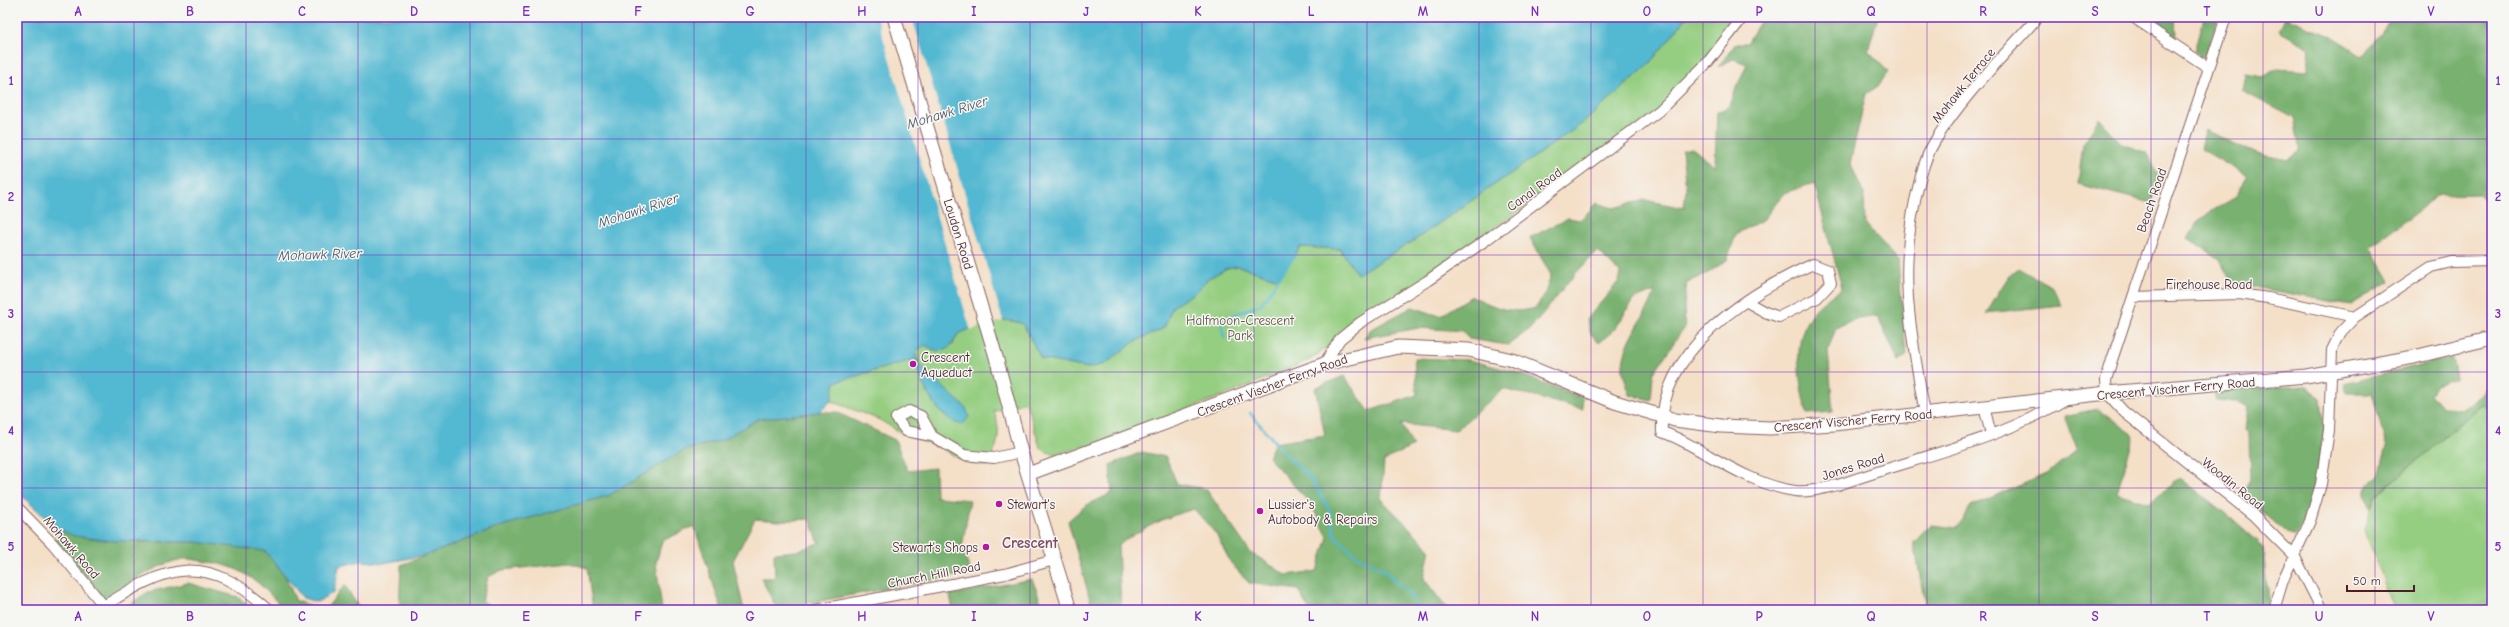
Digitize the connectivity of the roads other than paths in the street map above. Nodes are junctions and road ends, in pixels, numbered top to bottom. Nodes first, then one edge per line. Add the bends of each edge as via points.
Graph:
1 (894, 17) edge
2 (1743, 17) edge
3 (2038, 17) edge
4 (2133, 17) edge
5 (2226, 17) edge
6 (2209, 68) junction
7 (2492, 261) edge
8 (2133, 297) junction
9 (1747, 302) junction
10 (2355, 316) junction
11 (2492, 338) edge
12 (1324, 364) junction
13 (2331, 372) junction
14 (2106, 393) junction
15 (2066, 399) junction
16 (1984, 407) junction
17 (1925, 414) junction
18 (1661, 417) junction
19 (1990, 434) junction
20 (932, 436) dead end
21 (1021, 452) junction
22 (1028, 474) junction
23 (17, 507) edge
24 (2295, 558) junction
25 (1054, 560) junction
26 (101, 608) edge
27 (270, 610) edge
28 (816, 610) edge
29 (1070, 610) edge
30 (2274, 610) edge
31 (2322, 610) edge

1 - 21 main road, Loudon Road via 996,357
2 - 12 street, Canal Road via 1708,62 1660,110 1486,240 1361,322 1340,339
3 - 17 street, Mohawk Terrace via 1966,99 1936,140 1922,170 1909,226 1906,274 1908,319
4 - 6 street
5 - 6 street, Beach Road
6 - 8 street, Beach Road
7 - 10 street via 2452,262 2431,267
8 - 10 street, Firehouse Road via 2239,294
8 - 14 street, Beach Road via 2106,380
9 - 9 street via 1779,317 1817,298 1831,283 1828,270 1813,264 1782,278
9 - 18 street via 1724,317 1676,369
10 - 13 street via 2341,332 2332,350
11 - 13 main road, Crescent Vischer Ferry Road via 2414,357
12 - 18 main road, Crescent Vischer Ferry Road via 1398,347 1469,350 1512,360 1615,402
12 - 22 main road, Crescent Vischer Ferry Road
13 - 14 main road, Crescent Vischer Ferry Road
13 - 24 street via 2329,430 2321,484
14 - 15 main road, Crescent Vischer Ferry Road
14 - 24 street, Woodin Road via 2124,412 2253,515
15 - 16 main road, Crescent Vischer Ferry Road
15 - 19 street, Jones Road via 2045,412
16 - 17 main road, Crescent Vischer Ferry Road
16 - 19 street
17 - 18 main road, Crescent Vischer Ferry Road via 1770,428 1721,426
18 - 19 street, Jones Road via 1662,432 1684,440 1735,471 1795,491 1814,491 1838,485
20 - 21 street via 964,455 994,458
21 - 22 main road, Loudon Road
22 - 25 main road, Loudon Road
23 - 26 street, Mohawk Road via 53,544
24 - 30 street via 2283,580
24 - 31 street, Woodin Road
25 - 28 street, Church Hill Road via 1005,574
25 - 29 main road, Loudon Road
26 - 27 street via 159,577 194,570 213,572 229,579 246,589

